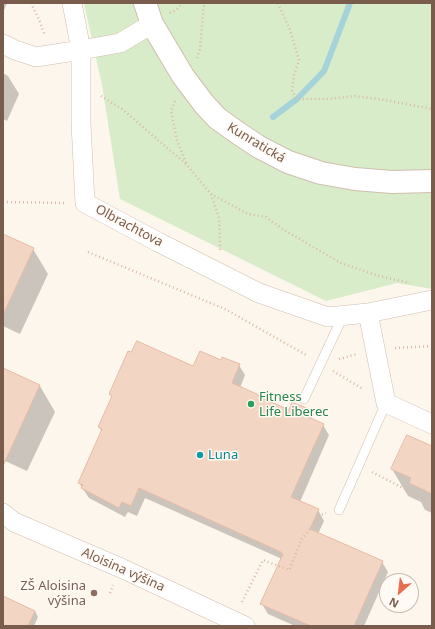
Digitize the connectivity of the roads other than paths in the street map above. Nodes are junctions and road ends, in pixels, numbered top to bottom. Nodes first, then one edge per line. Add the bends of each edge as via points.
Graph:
1 (72, 3) edge
2 (145, 3) edge
3 (152, 24) junction
4 (3, 44) edge
5 (81, 50) junction
6 (432, 181) edge
7 (432, 300) edge
8 (368, 313) junction
9 (343, 316) junction
10 (304, 399) dead end
11 (386, 403) junction
12 (432, 424) edge
13 (339, 510) road end
14 (3, 513) edge
15 (238, 623) edge

1 - 5 street, Olbrachtova
2 - 3 street, Kunratická
3 - 5 street via 120,43
3 - 6 street, Kunratická via 197,95 217,118 259,147 288,162 321,173 392,182
4 - 5 street via 36,57
5 - 9 street, Olbrachtova via 80,123 85,203 259,293 328,317
7 - 8 street, Olbrachtova
8 - 9 street, Olbrachtova
8 - 11 street
9 - 10 lane
11 - 12 street
11 - 13 lane
14 - 15 street, Aloisina výšina via 14,522 121,568

